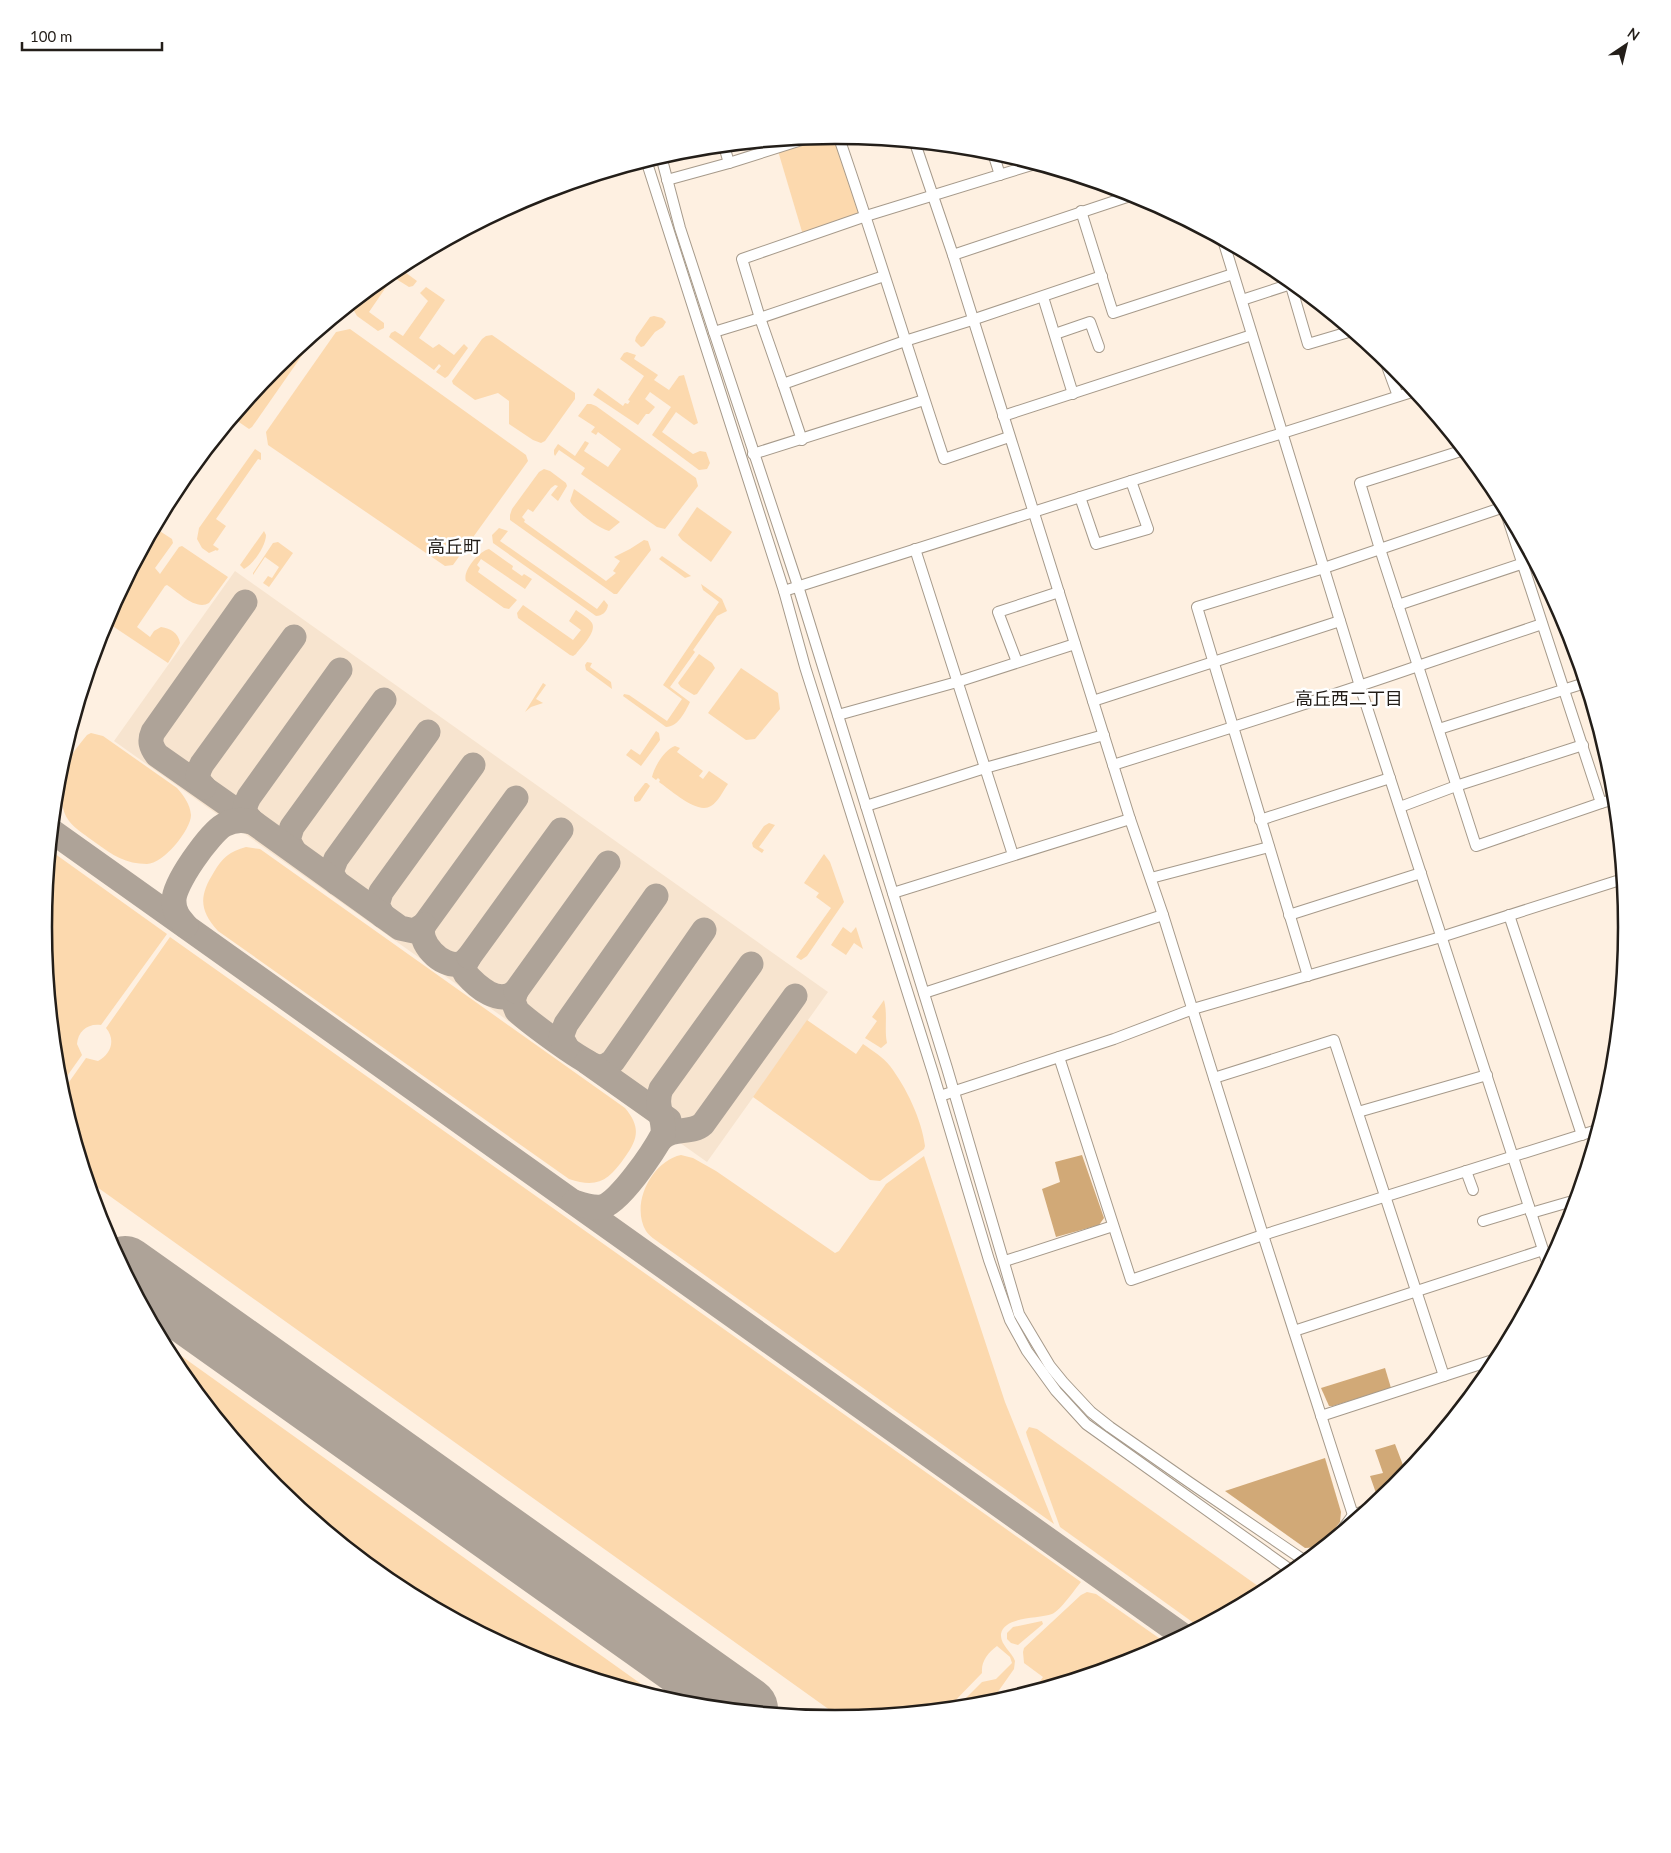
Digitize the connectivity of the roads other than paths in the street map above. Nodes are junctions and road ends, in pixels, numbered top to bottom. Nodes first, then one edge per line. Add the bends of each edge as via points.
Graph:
1 (841, 143) edge
2 (787, 145) edge
3 (917, 148) edge
4 (725, 151) edge
5 (995, 161) edge
6 (662, 164) edge
7 (729, 164) junction
8 (648, 167) edge
9 (1025, 167) edge
10 (1000, 175) junction
11 (667, 180) junction
12 (933, 196) junction
13 (1123, 198) edge
14 (1081, 212) junction
15 (866, 216) junction
16 (1225, 247) edge
17 (953, 255) junction
18 (1234, 274) junction
19 (884, 276) junction
20 (1102, 276) junction
21 (1284, 285) edge
22 (1294, 292) edge
23 (1043, 297) junction
24 (1242, 300) junction
25 (760, 318) junction
26 (972, 320) junction
27 (714, 332) junction
28 (1346, 333) edge
29 (1054, 334) junction
30 (1252, 335) junction
31 (905, 341) junction
32 (1099, 347) dead end
33 (1390, 374) edge
34 (783, 384) junction
35 (1408, 393) edge
36 (1073, 394) junction
37 (1398, 396) junction
38 (924, 400) junction
39 (1003, 416) junction
40 (1282, 433) junction
41 (1009, 437) junction
42 (802, 440) junction
43 (1458, 452) edge
44 (753, 454) junction
45 (1131, 481) junction
46 (1080, 498) junction
47 (1498, 508) edge
48 (1034, 513) junction
49 (1512, 532) edge
50 (915, 549) junction
51 (1380, 549) junction
52 (1528, 561) edge
53 (1522, 563) junction
54 (1324, 568) junction
55 (798, 586) junction
56 (784, 591) junction
57 (1059, 592) junction
58 (1398, 605) junction
59 (1340, 621) junction
60 (1542, 624) junction
61 (1075, 644) junction
62 (1017, 662) junction
63 (1213, 662) junction
64 (1418, 666) junction
65 (957, 682) junction
66 (1580, 685) edge
67 (1360, 686) junction
68 (1565, 689) junction
69 (1094, 701) junction
70 (838, 715) junction
71 (1232, 727) junction
72 (1439, 729) junction
73 (1104, 735) junction
74 (1583, 745) junction
75 (1113, 765) junction
76 (985, 768) junction
77 (1390, 778) junction
78 (1456, 786) junction
79 (1608, 801) edge
80 (1601, 803) junction
81 (866, 806) junction
82 (1400, 807) junction
83 (1130, 819) junction
84 (1260, 820) junction
85 (1269, 847) junction
86 (1013, 855) junction
87 (1421, 873) junction
88 (1151, 878) junction
89 (1617, 881) edge
90 (893, 893) junction
91 (1163, 915) junction
92 (1290, 915) junction
93 (1509, 915) junction
94 (1441, 937) junction
95 (1308, 976) junction
96 (924, 993) junction
97 (1193, 1009) junction
98 (1059, 1057) junction
99 (1487, 1075) junction
100 (1214, 1078) junction
101 (954, 1090) junction
102 (940, 1096) junction
103 (1358, 1112) junction
104 (1591, 1132) edge
105 (1582, 1135) junction
106 (1513, 1156) junction
107 (1466, 1171) junction
108 (1473, 1190) dead end
109 (1385, 1197) junction
110 (1568, 1202) edge
111 (1530, 1210) junction
112 (1483, 1221) dead end
113 (1113, 1226) junction
114 (1263, 1235) junction
115 (1543, 1250) junction
116 (1545, 1257) edge
117 (1005, 1261) junction
118 (1416, 1290) junction
119 (1294, 1331) junction
120 (1487, 1362) edge
121 (1444, 1376) junction
122 (1321, 1416) junction
123 (1353, 1515) edge
124 (1299, 1557) edge
125 (1286, 1567) edge

1 - 15 street
2 - 7 street
3 - 12 street
4 - 7 street
5 - 10 street
6 - 11 street
7 - 11 street
8 - 56 street
9 - 10 street
10 - 12 street
11 - 27 street
12 - 15 street
12 - 17 street
13 - 14 street
14 - 17 street
14 - 20 street
15 - 19 street
15 - 25 street via 742,259
16 - 18 street
17 - 26 street
18 - 20 street via 1114,313
18 - 24 street
19 - 25 street
19 - 31 street
20 - 23 street
21 - 24 street
22 - 28 street via 1308,344
23 - 26 street
23 - 29 street
24 - 30 street
25 - 27 street
25 - 34 street
26 - 31 street
26 - 39 street
27 - 44 street
29 - 32 street via 1090,322
29 - 36 street
30 - 36 street
30 - 40 street
31 - 34 street
31 - 38 street
33 - 37 street
34 - 42 street
35 - 37 street
36 - 39 street
37 - 40 street
38 - 41 street via 944,459
38 - 42 street
39 - 41 street
40 - 45 street
40 - 54 street
41 - 48 street
42 - 44 street
43 - 51 street via 1360,484
44 - 55 street
45 - 46 street
45 - 46 street via 1148,530 1096,544
46 - 48 street
47 - 51 street
48 - 50 street
48 - 57 street
49 - 53 street
50 - 55 street
50 - 65 street
51 - 54 street
51 - 58 street
52 - 53 street
53 - 58 street
53 - 60 street
54 - 59 street
54 - 63 street via 1197,607
55 - 56 street
55 - 70 street
56 - 102 street
57 - 61 street
57 - 62 street via 998,612
58 - 64 street
59 - 63 street
59 - 67 street
60 - 64 street
60 - 68 street
61 - 62 street
61 - 69 street
62 - 65 street
63 - 69 street
63 - 71 street
64 - 67 street
64 - 72 street
65 - 70 street
65 - 76 street
66 - 68 street
67 - 71 street
67 - 77 street
68 - 72 street
68 - 74 street
69 - 73 street
70 - 81 street
71 - 75 street
71 - 84 street
72 - 78 street
73 - 75 street
73 - 76 street
74 - 78 street
74 - 80 street
75 - 83 street
76 - 81 street
76 - 86 street
77 - 82 street
77 - 84 street
78 - 80 street via 1476,846
78 - 82 street
79 - 80 street
81 - 90 street
82 - 87 street
83 - 86 street
83 - 88 street
84 - 85 street
85 - 88 street
85 - 92 street
86 - 90 street
87 - 92 street
87 - 94 street
88 - 91 street
89 - 93 street
90 - 96 street
91 - 96 street
91 - 97 street
92 - 95 street
93 - 94 street
93 - 105 street
94 - 95 street
94 - 99 street
95 - 97 street
96 - 101 street
97 - 98 street
97 - 100 street
98 - 101 street
98 - 113 street
99 - 103 street
99 - 106 street
100 - 103 street via 1334,1040
100 - 114 street
101 - 102 street
101 - 117 street
102 - 125 street via 1010,1320 1027,1351 1056,1391 1086,1424
103 - 109 street
104 - 105 street
105 - 106 street
106 - 107 street
106 - 111 street
107 - 108 street
107 - 109 street
109 - 114 street
109 - 118 street
110 - 111 street
111 - 112 street
111 - 115 street
113 - 114 street via 1130,1280
113 - 117 street
114 - 119 street
115 - 116 street
115 - 118 street
117 - 124 street via 1019,1314 1050,1366 1080,1401 1110,1427
118 - 119 street
118 - 121 street
119 - 122 street
120 - 121 street
121 - 122 street
122 - 123 street

